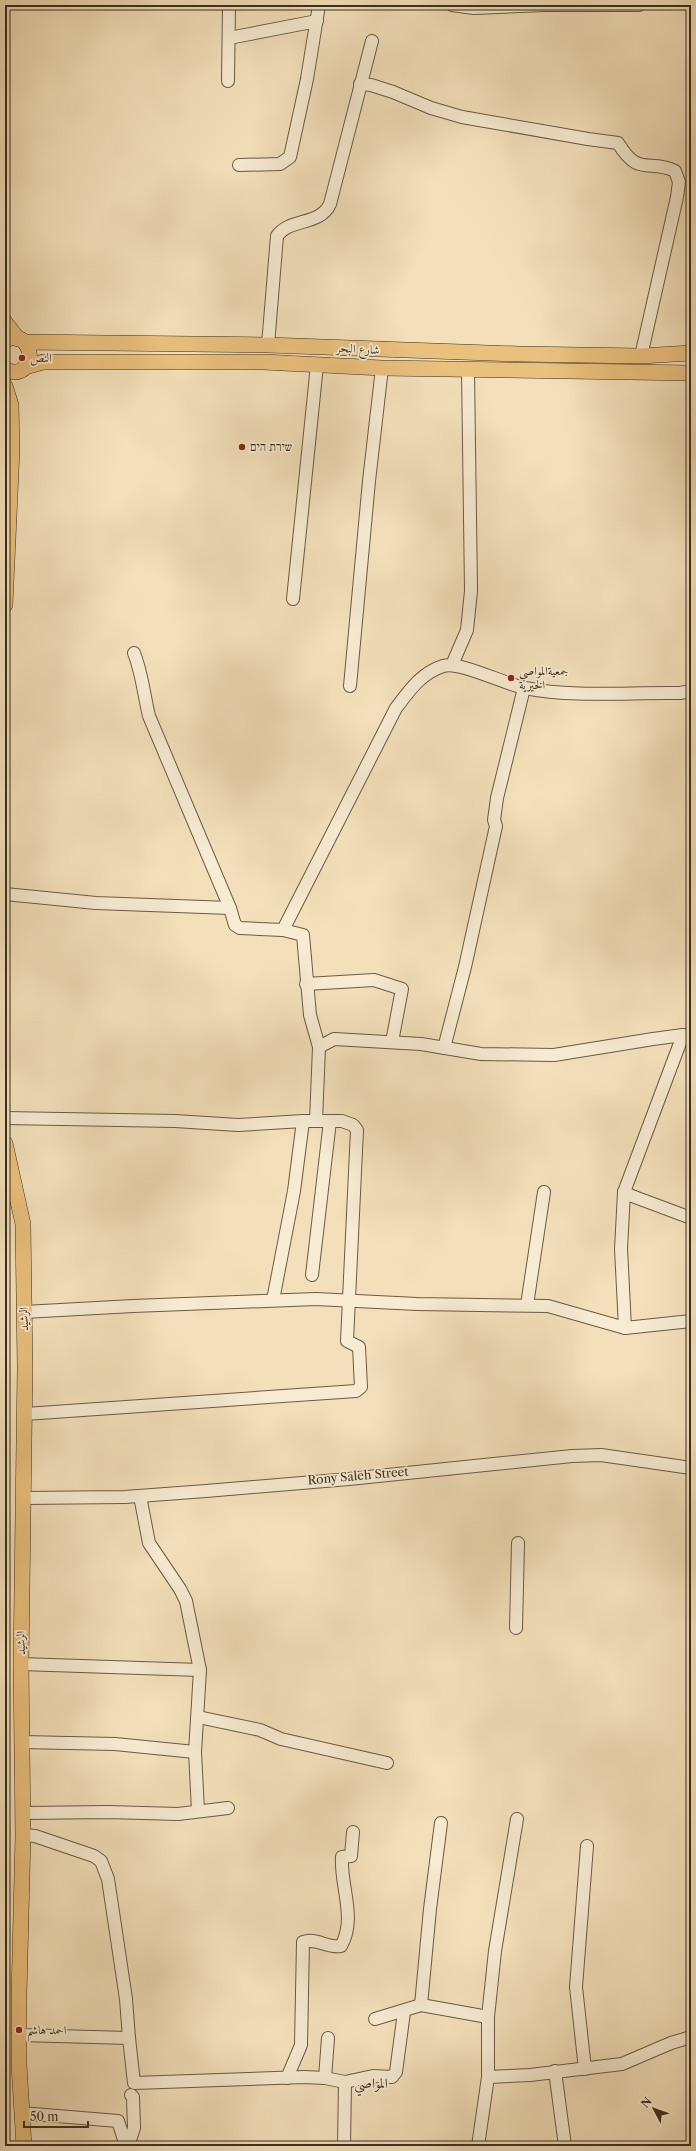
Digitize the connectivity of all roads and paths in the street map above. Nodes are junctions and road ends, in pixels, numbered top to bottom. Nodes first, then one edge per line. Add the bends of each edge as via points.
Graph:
1 (229, 5) edge
2 (319, 5) edge
3 (452, 5) edge
4 (639, 5) edge
5 (316, 21) junction
6 (229, 38) junction
7 (372, 41) dead end
8 (228, 81) dead end
9 (360, 84) junction
10 (239, 165) dead end
11 (5, 322) edge
12 (16, 340) edge
13 (268, 345) junction
14 (691, 353) edge
15 (641, 356) junction
16 (317, 365) junction
17 (382, 368) junction
18 (17, 370) edge
19 (468, 370) junction
20 (691, 373) edge
21 (5, 386) edge
22 (11, 406) junction
23 (293, 599) dead end
24 (5, 605) edge
25 (134, 653) dead end
26 (452, 665) junction
27 (350, 686) dead end
28 (524, 688) junction
29 (691, 691) edge
30 (5, 894) edge
31 (230, 908) junction
32 (282, 930) junction
33 (306, 984) junction
34 (687, 1036) edge
35 (392, 1042) junction
36 (318, 1047) junction
37 (444, 1048) junction
38 (5, 1118) edge
39 (316, 1120) junction
40 (303, 1121) junction
41 (330, 1121) junction
42 (5, 1142) edge
43 (544, 1192) dead end
44 (624, 1192) junction
45 (691, 1218) edge
46 (312, 1275) dead end
47 (273, 1300) junction
48 (349, 1301) junction
49 (527, 1305) junction
50 (24, 1312) junction
51 (691, 1321) edge
52 (626, 1328) junction
53 (25, 1414) junction
54 (691, 1468) edge
55 (140, 1496) junction
56 (23, 1498) junction
57 (518, 1543) dead end
58 (516, 1628) dead end
59 (21, 1664) junction
60 (200, 1670) junction
61 (198, 1717) junction
62 (22, 1742) junction
63 (196, 1752) junction
64 (387, 1763) dead end
65 (228, 1808) dead end
66 (198, 1811) junction
67 (23, 1813) junction
68 (518, 1819) dead end
69 (441, 1823) dead end
70 (353, 1832) dead end
71 (23, 1835) junction
72 (587, 1846) dead end
73 (421, 2005) junction
74 (404, 2012) junction
75 (488, 2017) junction
76 (375, 2019) dead end
77 (20, 2035) junction
78 (691, 2037) edge
79 (129, 2038) junction
80 (328, 2038) dead end
81 (586, 2068) junction
82 (555, 2072) junction
83 (488, 2077) junction
84 (287, 2078) junction
85 (325, 2078) junction
86 (345, 2082) junction
87 (133, 2089) junction
88 (21, 2113) junction
89 (118, 2121) junction
90 (24, 2146) edge
91 (127, 2146) edge
92 (344, 2146) edge
93 (478, 2146) edge
94 (565, 2146) edge

1 - 6 street
2 - 5 street
3 - 4 street via 474,8
5 - 6 street
5 - 10 street via 307,79 290,157 280,164
6 - 8 street
7 - 9 street
9 - 13 street via 328,210 308,222 286,227 277,236
9 - 15 street via 393,92 431,108 462,117 618,143 628,158 635,163 675,171 679,182 677,196
11 - 12 main road
12 - 13 main road, شارع البحر
12 - 18 main road via 30,351 30,357
13 - 15 main road, شارع البحر
14 - 15 main road, شارع البحر
16 - 17 main road, شارع البحر
16 - 18 main road, شارع البحر via 263,362 43,362
16 - 23 street
17 - 19 main road, شارع البحر
17 - 27 street
18 - 22 main road
19 - 20 main road, شارع البحر
19 - 26 street via 471,591 467,630
21 - 22 main road
22 - 24 main road via 12,450
25 - 31 street via 141,671 149,716
26 - 28 street
26 - 32 street via 432,671 418,680 396,708
28 - 29 street via 584,692
28 - 37 street via 497,798 494,820 496,826 465,967
30 - 31 street via 96,903
31 - 32 street via 235,924 240,928
32 - 33 street via 303,935
33 - 35 street via 374,980 402,989
33 - 36 street
34 - 37 street via 554,1055 481,1054
34 - 44 street
35 - 36 street via 334,1040
35 - 37 street
36 - 39 street
38 - 40 street via 175,1121 238,1125
39 - 40 street
39 - 41 street
40 - 47 street via 294,1190
41 - 46 street
41 - 48 street via 342,1121 353,1125 357,1130
42 - 50 main road, الرشيد via 24,1224
43 - 49 street
44 - 45 street
44 - 52 street via 621,1249
47 - 48 street
47 - 50 street
48 - 49 street
48 - 53 street via 347,1341 359,1347 361,1355 361,1387 356,1391
49 - 52 street via 548,1306
50 - 53 main road, الرشيد
51 - 52 street
53 - 56 main road, الرشيد
54 - 55 street, Rony Saleh Street via 601,1455 553,1456 349,1479
55 - 56 street, Rony Saleh Street
55 - 60 street via 149,1543 186,1601
56 - 59 main road, الرشيد
57 - 58 street
59 - 60 street
59 - 62 main road, الرشيد
60 - 61 street
61 - 63 street
61 - 64 street via 260,1730 281,1739
62 - 63 street via 115,1744
62 - 67 main road, الرشيد
63 - 66 street
65 - 66 street
66 - 67 street via 178,1814
67 - 71 main road, الرشيد
68 - 75 street via 495,1951
69 - 73 street
70 - 84 street via 351,1856 342,1857 341,1870 349,1917 345,1939 341,1946 335,1947 309,1940 303,1942 301,2045
71 - 77 main road, الرشيد
71 - 79 street via 35,1836 94,1856 106,1869 113,1901
72 - 81 street via 576,1987
73 - 74 street
73 - 75 street
74 - 76 street
74 - 86 street via 396,2072 392,2076 373,2076
75 - 83 street
77 - 79 street
77 - 88 main road, الرشيد
78 - 81 street via 622,2064
79 - 87 street
80 - 85 street
81 - 82 street
82 - 83 street via 516,2077
82 - 94 street
83 - 93 street
84 - 85 street
84 - 87 street
85 - 86 street
86 - 92 street
87 - 89 street via 128,2106
87 - 91 street via 134,2128
88 - 89 street
88 - 90 main road, الرشيد
89 - 91 street

